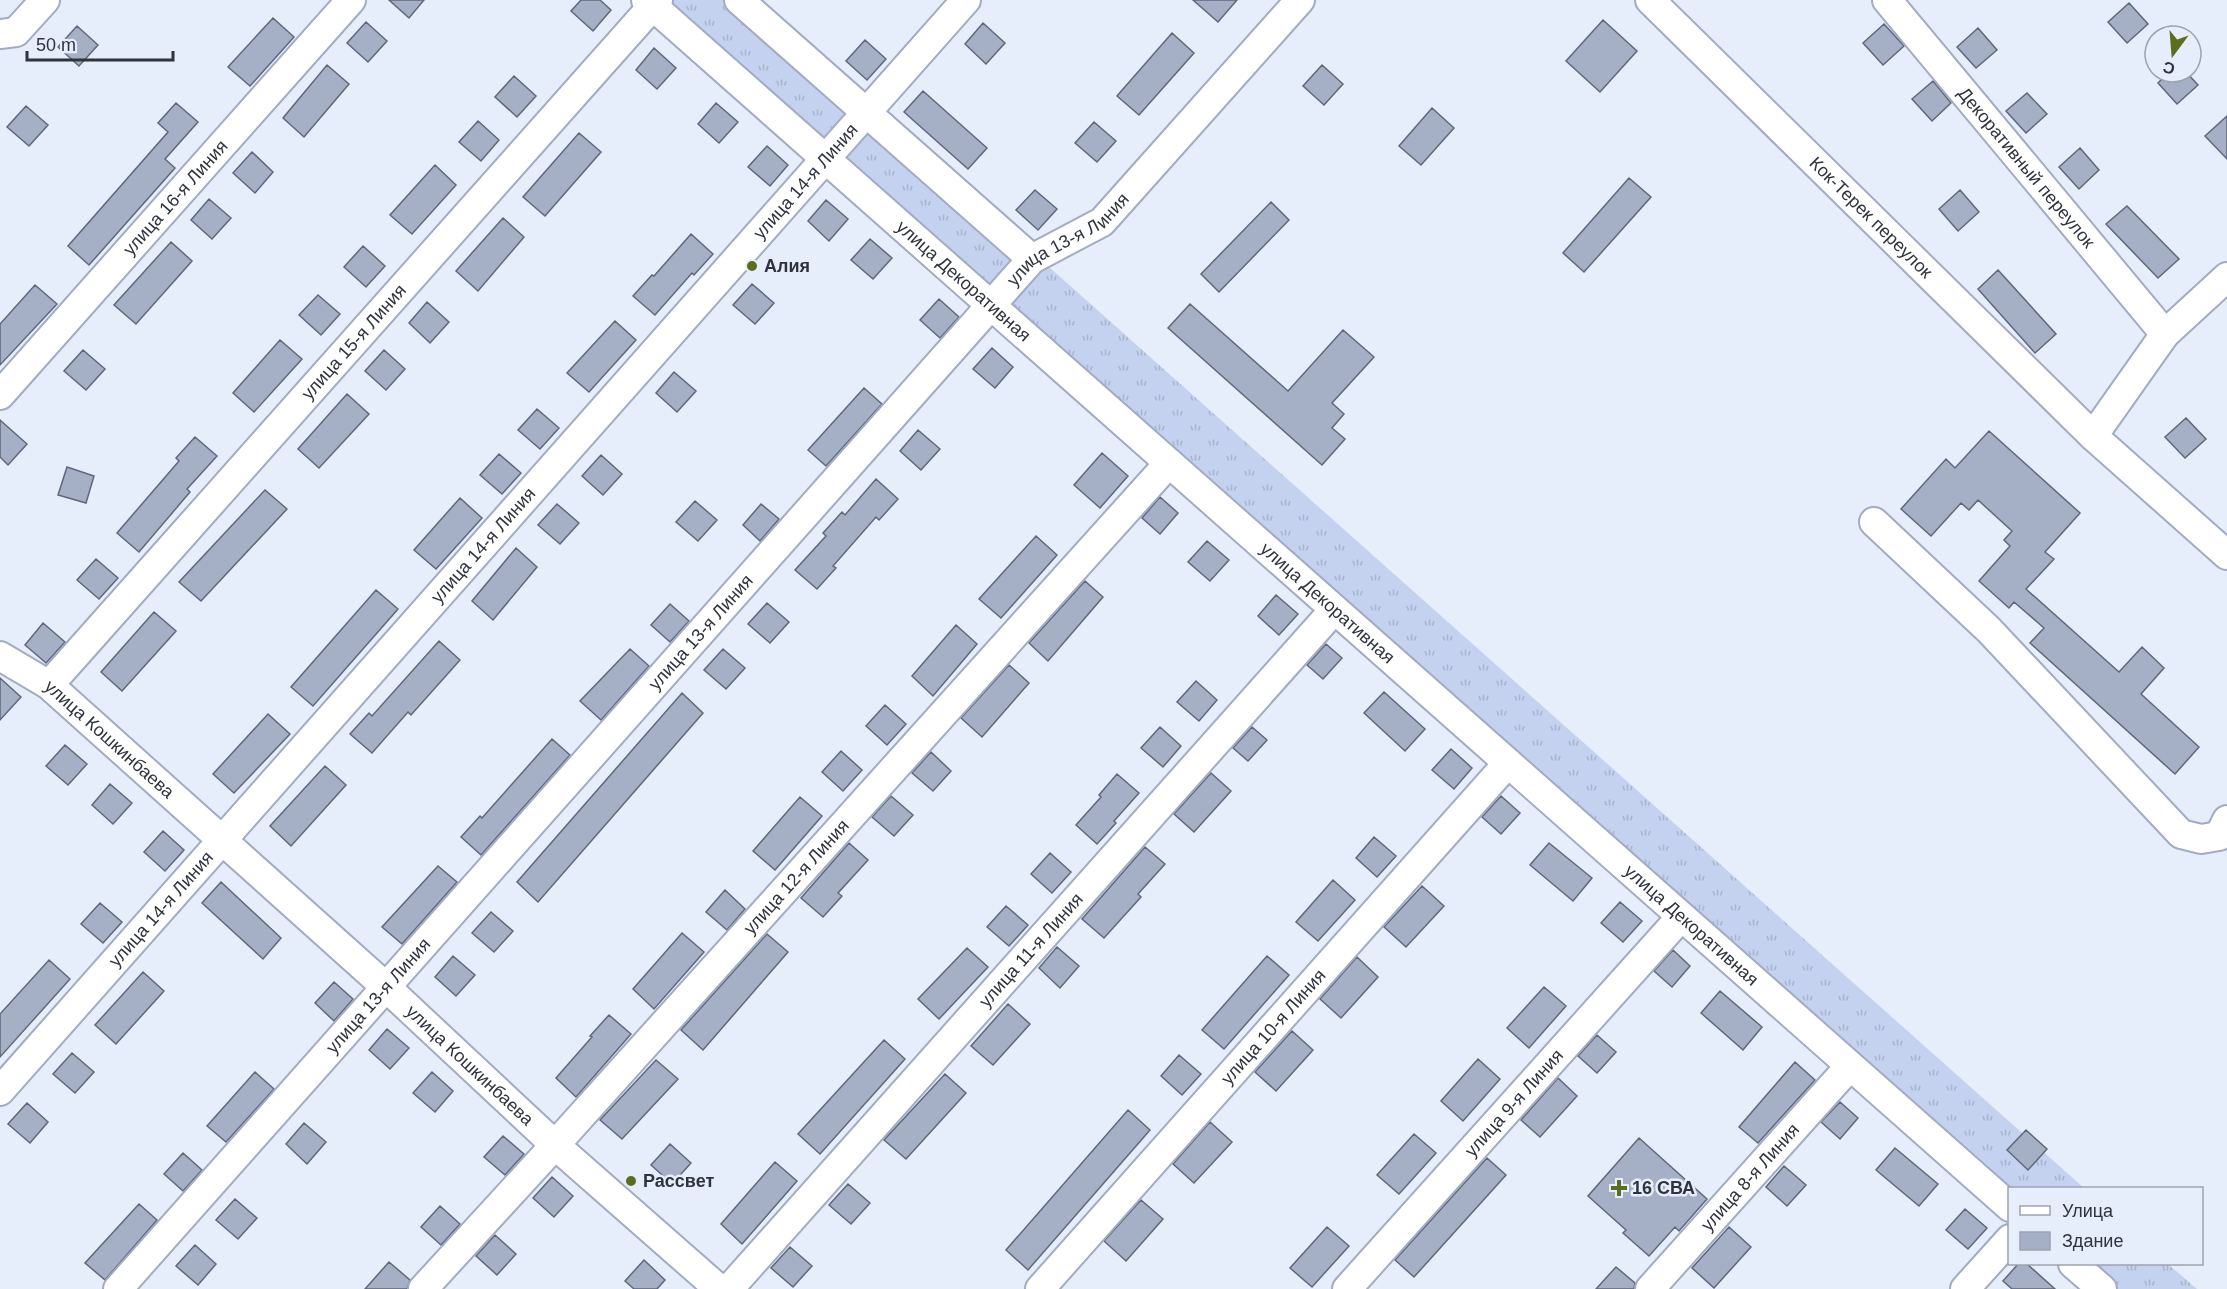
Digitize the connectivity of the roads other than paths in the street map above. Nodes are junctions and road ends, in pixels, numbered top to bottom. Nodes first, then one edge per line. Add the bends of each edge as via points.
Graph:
1 (45, 0) edge
2 (351, 0) edge
3 (740, 0) edge
4 (966, 0) edge
5 (1300, 0) edge
6 (1650, 0) edge
7 (1887, 0) edge
8 (652, 2) edge
9 (0, 34) edge
10 (866, 112) junction
11 (826, 160) junction
12 (1032, 259) junction
13 (2227, 278) edge
14 (992, 307) junction
15 (2165, 334) junction
16 (0, 395) edge
17 (2093, 436) junction
18 (1169, 463) junction
19 (1874, 522) dead end
20 (2227, 555) edge
21 (1335, 610) junction
22 (0, 656) edge
23 (49, 685) junction
24 (1508, 763) junction
25 (2227, 820) edge
26 (223, 842) junction
27 (1681, 916) junction
28 (387, 988) junction
29 (1850, 1066) junction
30 (0, 1091) edge
31 (555, 1145) junction
32 (2008, 1205) edge
33 (2008, 1241) edge
34 (2075, 1265) edge
35 (118, 1289) edge
36 (423, 1289) edge
37 (719, 1289) edge
38 (729, 1289) edge
39 (1040, 1289) edge
40 (1347, 1289) edge
41 (1650, 1289) edge
42 (1965, 1289) edge
43 (2102, 1289) edge

1 - 9 street via 16,32
2 - 16 street, улица 16-я Линия
3 - 10 street
4 - 10 street, улица 14-я Линия
5 - 12 street, улица 13-я Линия via 1102,222
6 - 17 street, Кок-Терек переулок
7 - 15 street, Декоративный переулок
8 - 11 street, улица Декоративная
8 - 23 street, улица 15-я Линия
10 - 11 street, улица 14-я Линия
10 - 12 street
11 - 14 street, улица Декоративная
11 - 26 street, улица 14-я Линия
12 - 14 street, улица 13-я Линия
13 - 15 street
14 - 18 street, улица Декоративная
14 - 28 street, улица 13-я Линия
15 - 17 street
17 - 20 street, Кок-Терек переулок
18 - 21 street, улица Декоративная
18 - 31 street, улица 12-я Линия
19 - 25 street via 1989,630 2181,834 2201,839 2219,836
21 - 24 street, улица Декоративная
21 - 38 street, улица 11-я Линия
22 - 23 street, улица Кошкинбаева
23 - 26 street, улица Кошкинбаева
24 - 27 street, улица Декоративная
24 - 39 street, улица 10-я Линия
26 - 28 street, улица Кошкинбаева
26 - 30 street, улица 14-я Линия
27 - 29 street, улица Декоративная
27 - 40 street, улица 9-я Линия
28 - 31 street, улица Кошкинбаева
28 - 35 street, улица 13-я Линия
29 - 32 street, улица Декоративная
29 - 41 street, улица 8-я Линия
31 - 36 street, улица 12-я Линия
31 - 37 street, улица Кошкинбаева
33 - 42 street
34 - 43 street

